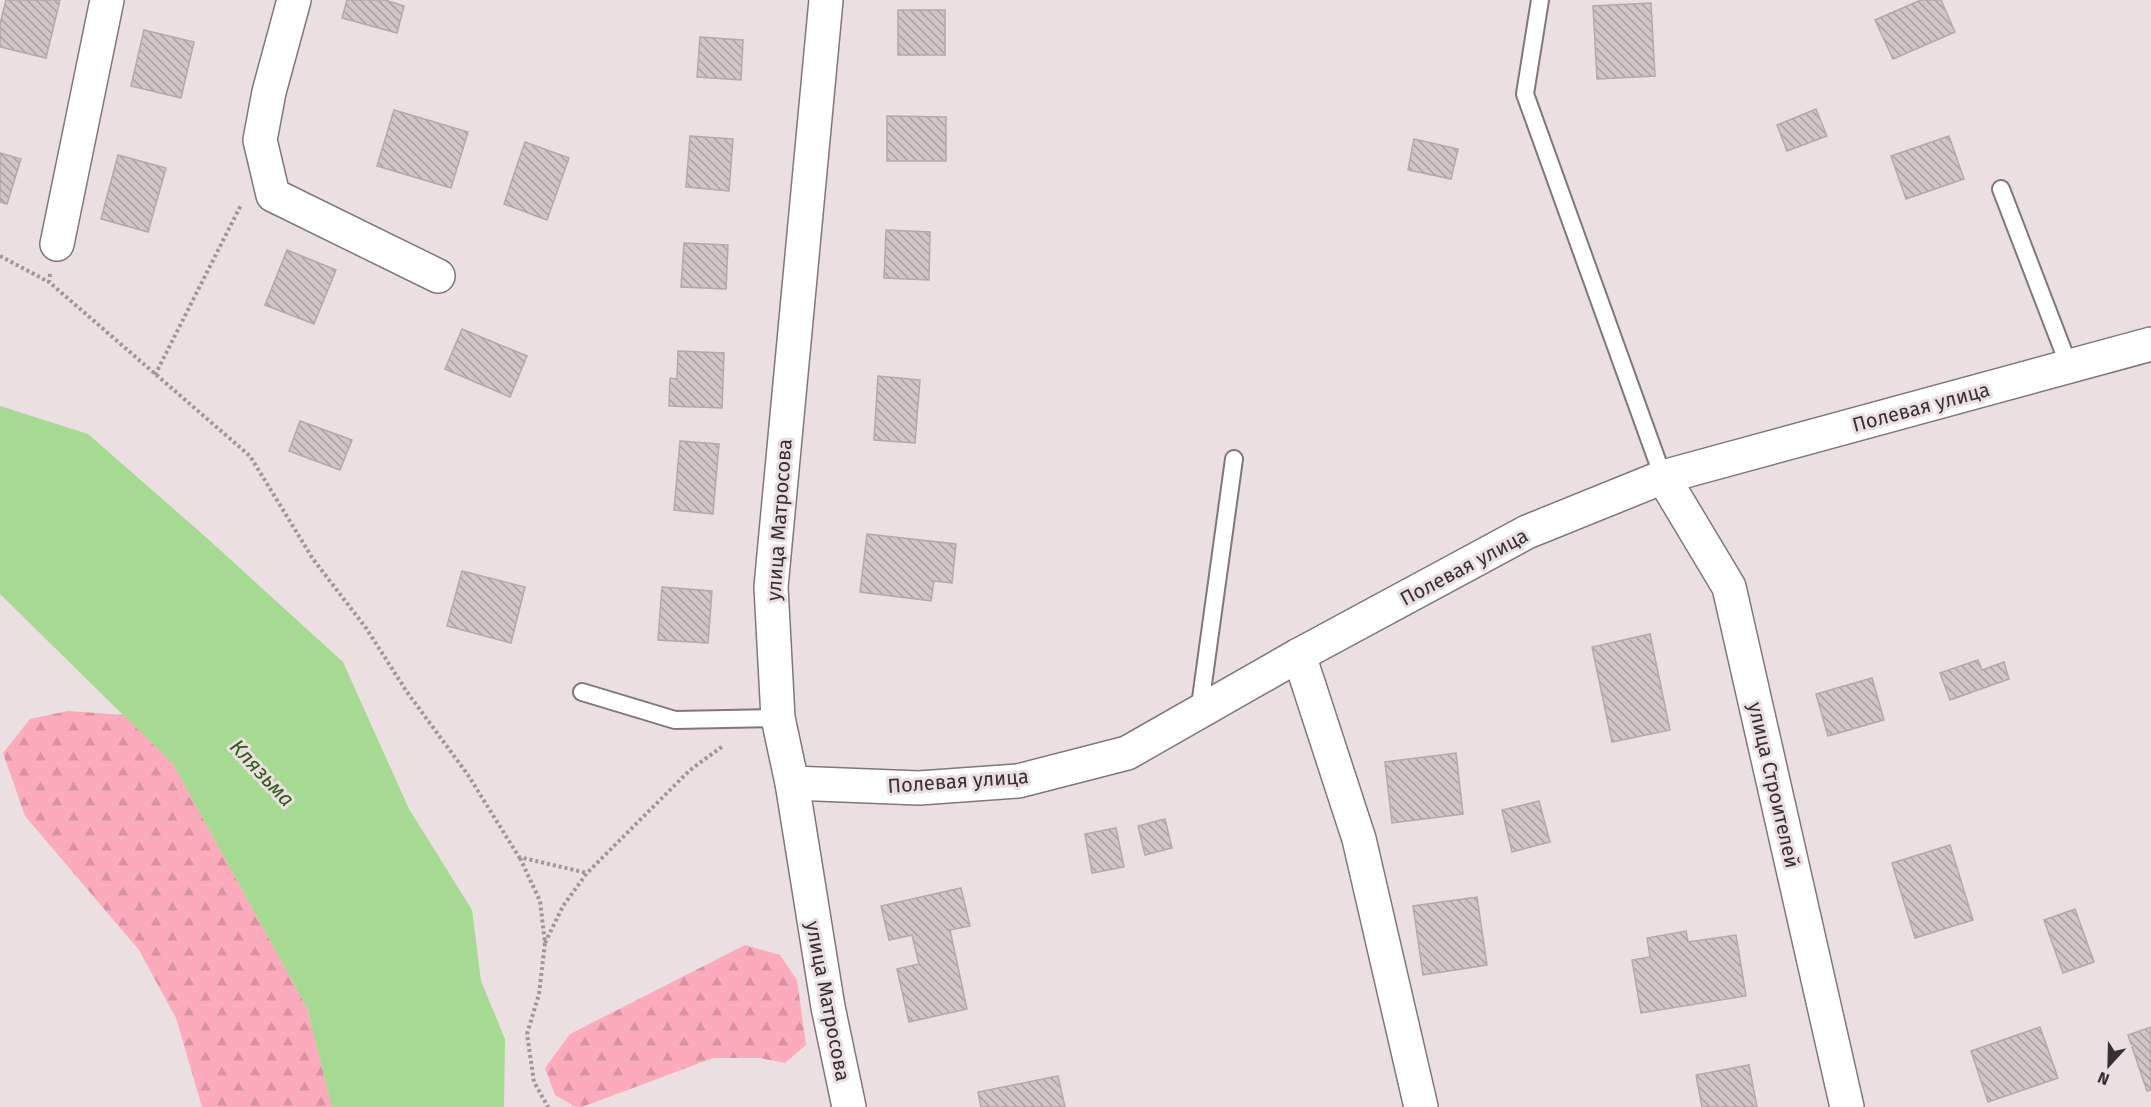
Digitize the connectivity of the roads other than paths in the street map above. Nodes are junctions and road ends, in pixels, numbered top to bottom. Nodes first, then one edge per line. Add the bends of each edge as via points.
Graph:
1 (107, 0) edge
2 (294, 0) edge
3 (826, 0) edge
4 (1540, 0) edge
5 (2001, 189) dead end
6 (57, 244) road end
7 (438, 276) dead end
8 (2151, 344) edge
9 (2069, 366) junction
10 (1234, 459) dead end
11 (1664, 477) junction
12 (1299, 655) junction
13 (582, 692) dead end
14 (1199, 714) junction
15 (778, 718) junction
16 (792, 783) junction
17 (849, 1107) edge
18 (1421, 1107) edge
19 (1847, 1107) edge

1 - 6 street
2 - 7 street via 268,92 260,140 273,195
3 - 15 street, улица Матросова via 771,587
4 - 11 lane via 1525,94
5 - 9 lane
8 - 9 street, Полевая улица
9 - 11 street, Полевая улица
10 - 14 lane
11 - 12 street, Полевая улица via 1527,532
11 - 19 street, улица Строителей via 1729,587
12 - 14 street, Полевая улица
12 - 18 street via 1359,839
13 - 15 lane via 675,720
14 - 16 street, Полевая улица via 1127,753 1018,781 919,788
15 - 16 street, улица Матросова
16 - 17 street, улица Матросова via 828,1008

